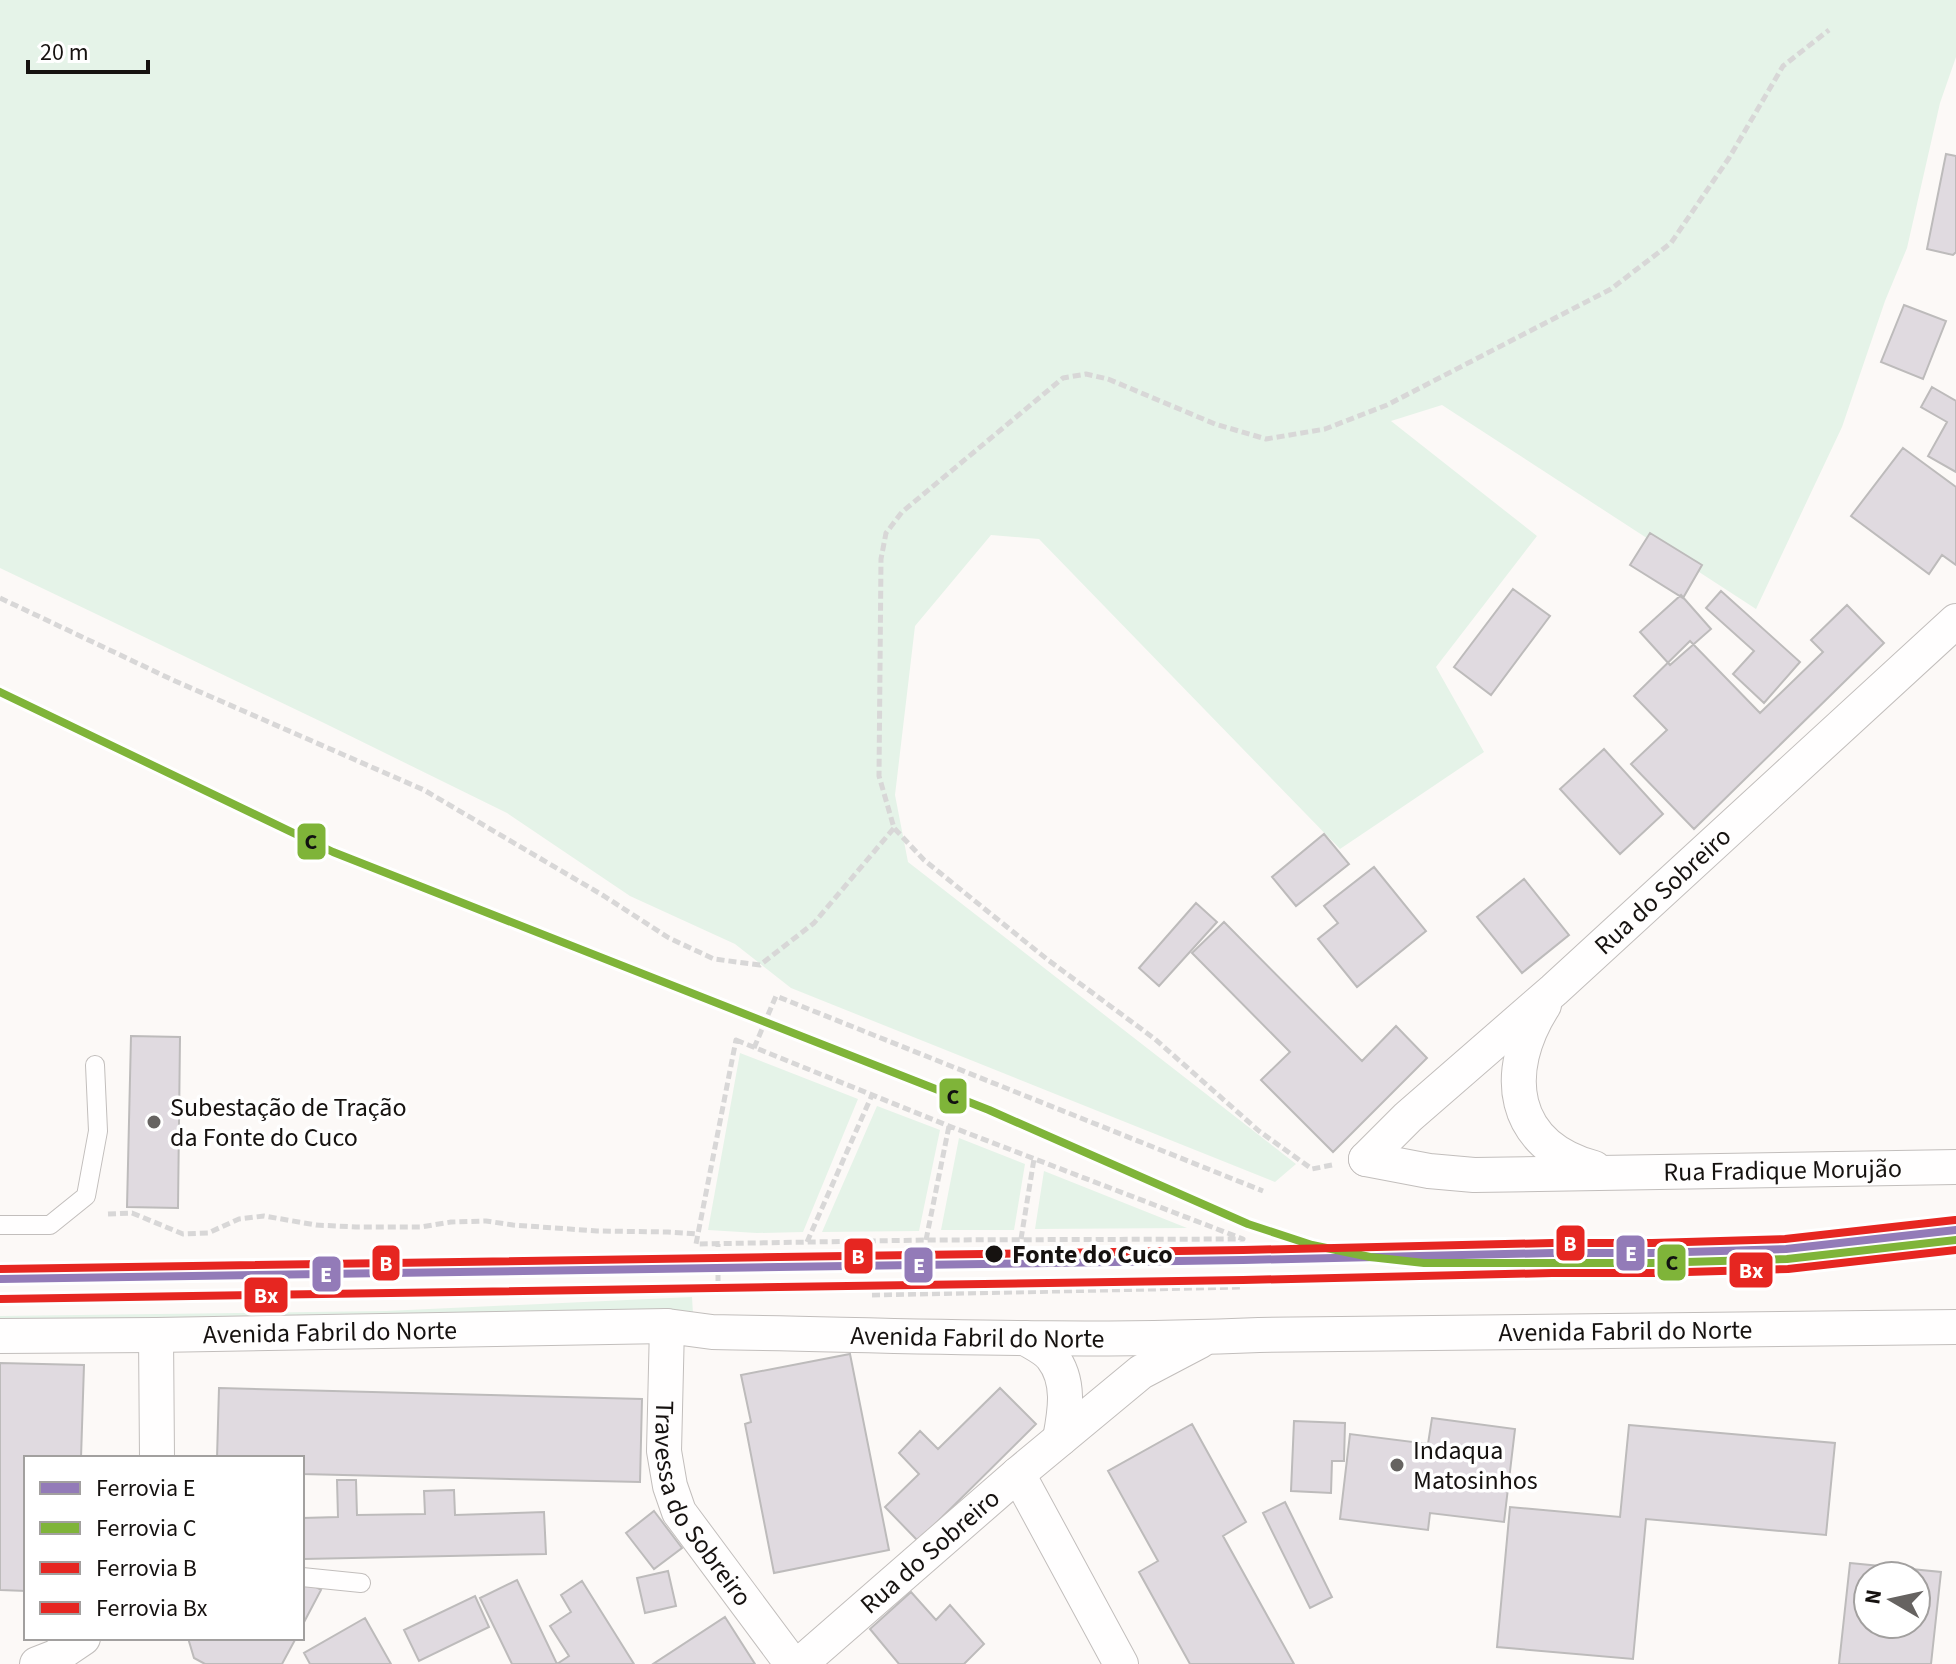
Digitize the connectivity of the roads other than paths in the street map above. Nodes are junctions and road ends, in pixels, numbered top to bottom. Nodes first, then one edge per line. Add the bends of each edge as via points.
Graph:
1 (1956, 621) edge
2 (1554, 990) junction
3 (95, 1065) dead end
4 (1366, 1159) joint
5 (1956, 1167) edge
6 (1610, 1172) junction
7 (0, 1225) edge
8 (667, 1326) junction
9 (1956, 1327) edge
10 (156, 1335) junction
11 (0, 1336) edge
12 (1025, 1338) junction
13 (1207, 1338) junction
14 (1060, 1439) junction
15 (157, 1456) edge
16 (1018, 1474) junction
17 (304, 1577) edge
18 (361, 1583) dead end
19 (80, 1640) edge
20 (37, 1664) edge
21 (792, 1664) edge
22 (800, 1664) edge
23 (1121, 1664) edge

1 - 2 street, Rua do Sobreiro
2 - 4 street, Rua do Sobreiro
2 - 6 street, Rua Fradique Morujão via 1520,1060 1518,1088 1525,1115 1534,1133 1555,1152
3 - 7 lane via 98,1131 86,1196 50,1225
4 - 6 street, Rua Fradique Morujão via 1474,1175
5 - 6 street, Rua Fradique Morujão
8 - 10 street, Avenida Fabril do Norte
8 - 12 street, Avenida Fabril do Norte via 712,1332
8 - 21 street, Travessa do Sobreiro via 664,1451 679,1512
9 - 13 street, Avenida Fabril do Norte
10 - 11 street, Avenida Fabril do Norte
10 - 15 street
12 - 13 street, Avenida Fabril do Norte
12 - 14 street via 1051,1356 1064,1380
13 - 14 street, Rua do Sobreiro via 1141,1372
14 - 16 street, Rua do Sobreiro
16 - 22 street, Rua do Sobreiro
16 - 23 street
17 - 18 lane
19 - 20 street

